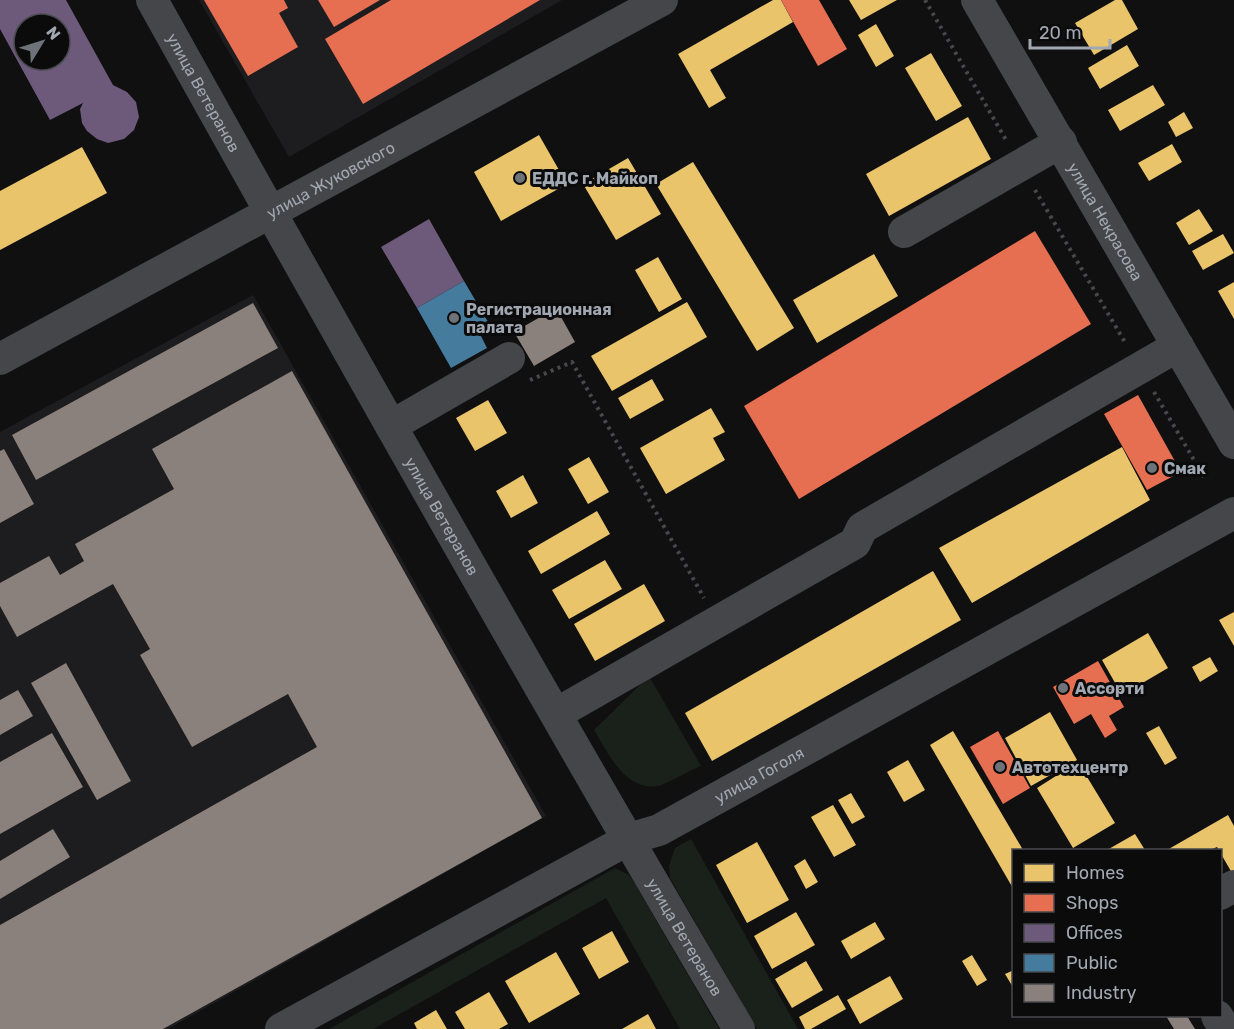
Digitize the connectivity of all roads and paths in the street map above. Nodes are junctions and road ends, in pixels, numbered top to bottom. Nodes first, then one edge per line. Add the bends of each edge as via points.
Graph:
1 (152, 0) edge
2 (662, 0) edge
3 (925, 0) edge
4 (977, 0) edge
5 (1061, 142) junction
6 (1020, 165) junction
7 (270, 213) junction
8 (904, 232) dead end
9 (1178, 346) junction
10 (509, 358) joint
11 (0, 359) edge
12 (1140, 368) junction
13 (391, 426) junction
14 (1234, 443) edge
15 (1204, 477) dead end
16 (1234, 513) edge
17 (718, 622) junction
18 (556, 714) junction
19 (628, 839) junction
20 (281, 1029) edge
21 (739, 1029) edge

1 - 7 street, улица Ветеранов
2 - 7 street, улица Жуковского
3 - 6 path
4 - 5 street, улица Некрасова
5 - 6 street
5 - 9 street, улица Некрасова
6 - 8 street
6 - 12 path
7 - 11 street, улица Жуковского
7 - 13 street, улица Ветеранов
9 - 12 street
9 - 14 street, улица Некрасова
10 - 13 street
10 - 17 path via 526,381 572,362
12 - 15 path
12 - 17 street via 862,528 855,543
13 - 18 street, улица Ветеранов
16 - 19 street, улица Гоголя via 659,830
17 - 18 street
18 - 19 street, улица Ветеранов
19 - 20 street, улица Гоголя
19 - 21 street, улица Ветеранов

